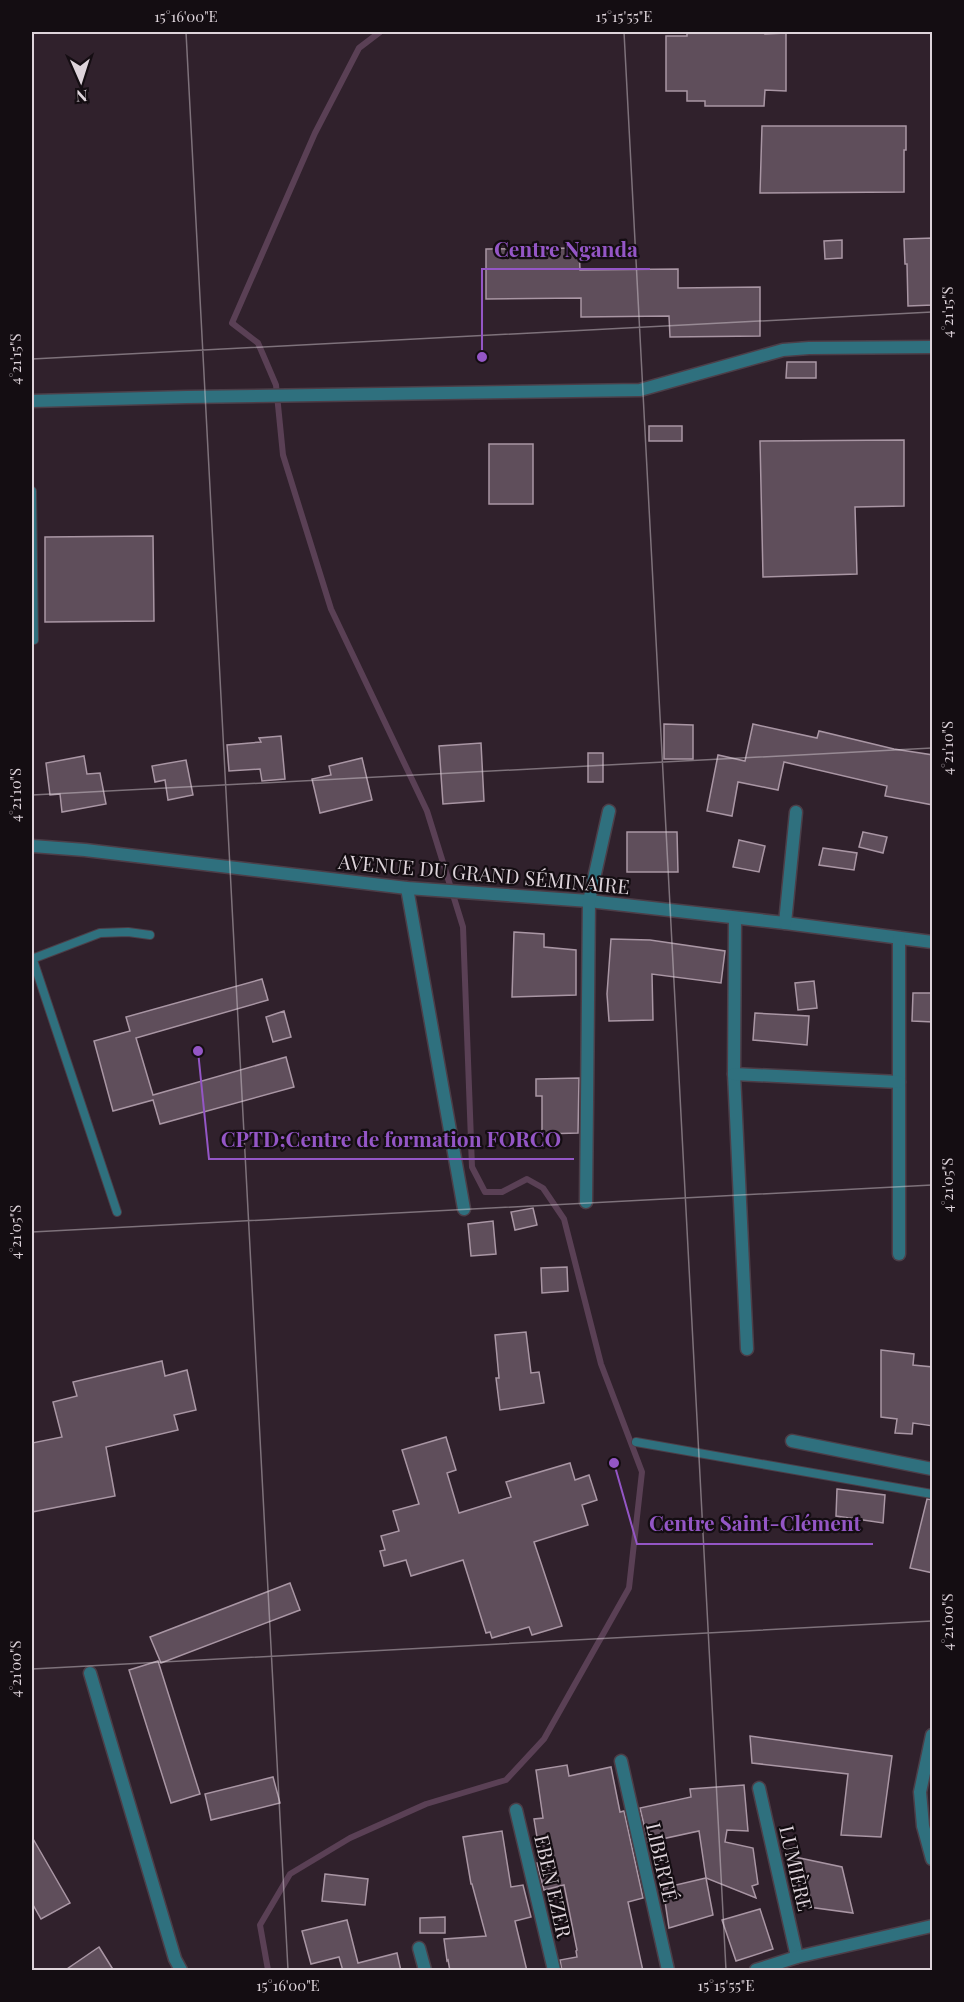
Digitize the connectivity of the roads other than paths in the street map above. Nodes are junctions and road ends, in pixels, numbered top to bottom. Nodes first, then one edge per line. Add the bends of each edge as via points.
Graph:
1 (933, 346) edge
2 (32, 401) edge
3 (32, 491) edge
4 (34, 640) dead end
5 (609, 811) dead end
6 (796, 812) dead end
7 (32, 846) edge
8 (412, 888) junction
9 (589, 901) junction
10 (735, 918) junction
11 (785, 923) junction
12 (150, 935) dead end
13 (899, 938) junction
14 (933, 942) edge
15 (32, 958) edge
16 (734, 1074) junction
17 (899, 1082) junction
18 (586, 1202) dead end
19 (464, 1209) dead end
20 (117, 1212) dead end
21 (899, 1254) dead end
22 (747, 1348) dead end
23 (792, 1441) dead end
24 (636, 1442) dead end
25 (933, 1468) edge
26 (933, 1494) edge
27 (90, 1672) dead end
28 (933, 1734) edge
29 (621, 1761) dead end
30 (759, 1788) dead end
31 (516, 1810) dead end
32 (933, 1859) edge
33 (933, 1926) edge
34 (419, 1948) dead end
35 (797, 1957) junction
36 (182, 1971) edge
37 (424, 1971) edge
38 (554, 1971) edge
39 (668, 1971) edge
40 (756, 1971) edge

1 - 2 street via 783,350 640,390
3 - 4 lane
5 - 9 street
6 - 11 street
7 - 8 street, AVENUE DU GRAND SÉMINAIRE
8 - 9 street, AVENUE DU GRAND SÉMINAIRE
8 - 19 street
9 - 10 street, AVENUE DU GRAND SÉMINAIRE
9 - 18 street
10 - 11 street, AVENUE DU GRAND SÉMINAIRE
10 - 16 street
11 - 13 street, AVENUE DU GRAND SÉMINAIRE
12 - 15 lane via 100,933
13 - 14 street, AVENUE DU GRAND SÉMINAIRE
13 - 17 street
15 - 20 lane
16 - 17 street
16 - 22 street
17 - 21 street
23 - 25 street
24 - 26 lane
27 - 36 street
28 - 32 street via 920,1792 923,1826
29 - 39 street, LIBERTÉ
30 - 35 street, LUMIÈRE
31 - 38 street, EBEN EZER
33 - 35 street
34 - 37 street
35 - 40 street

